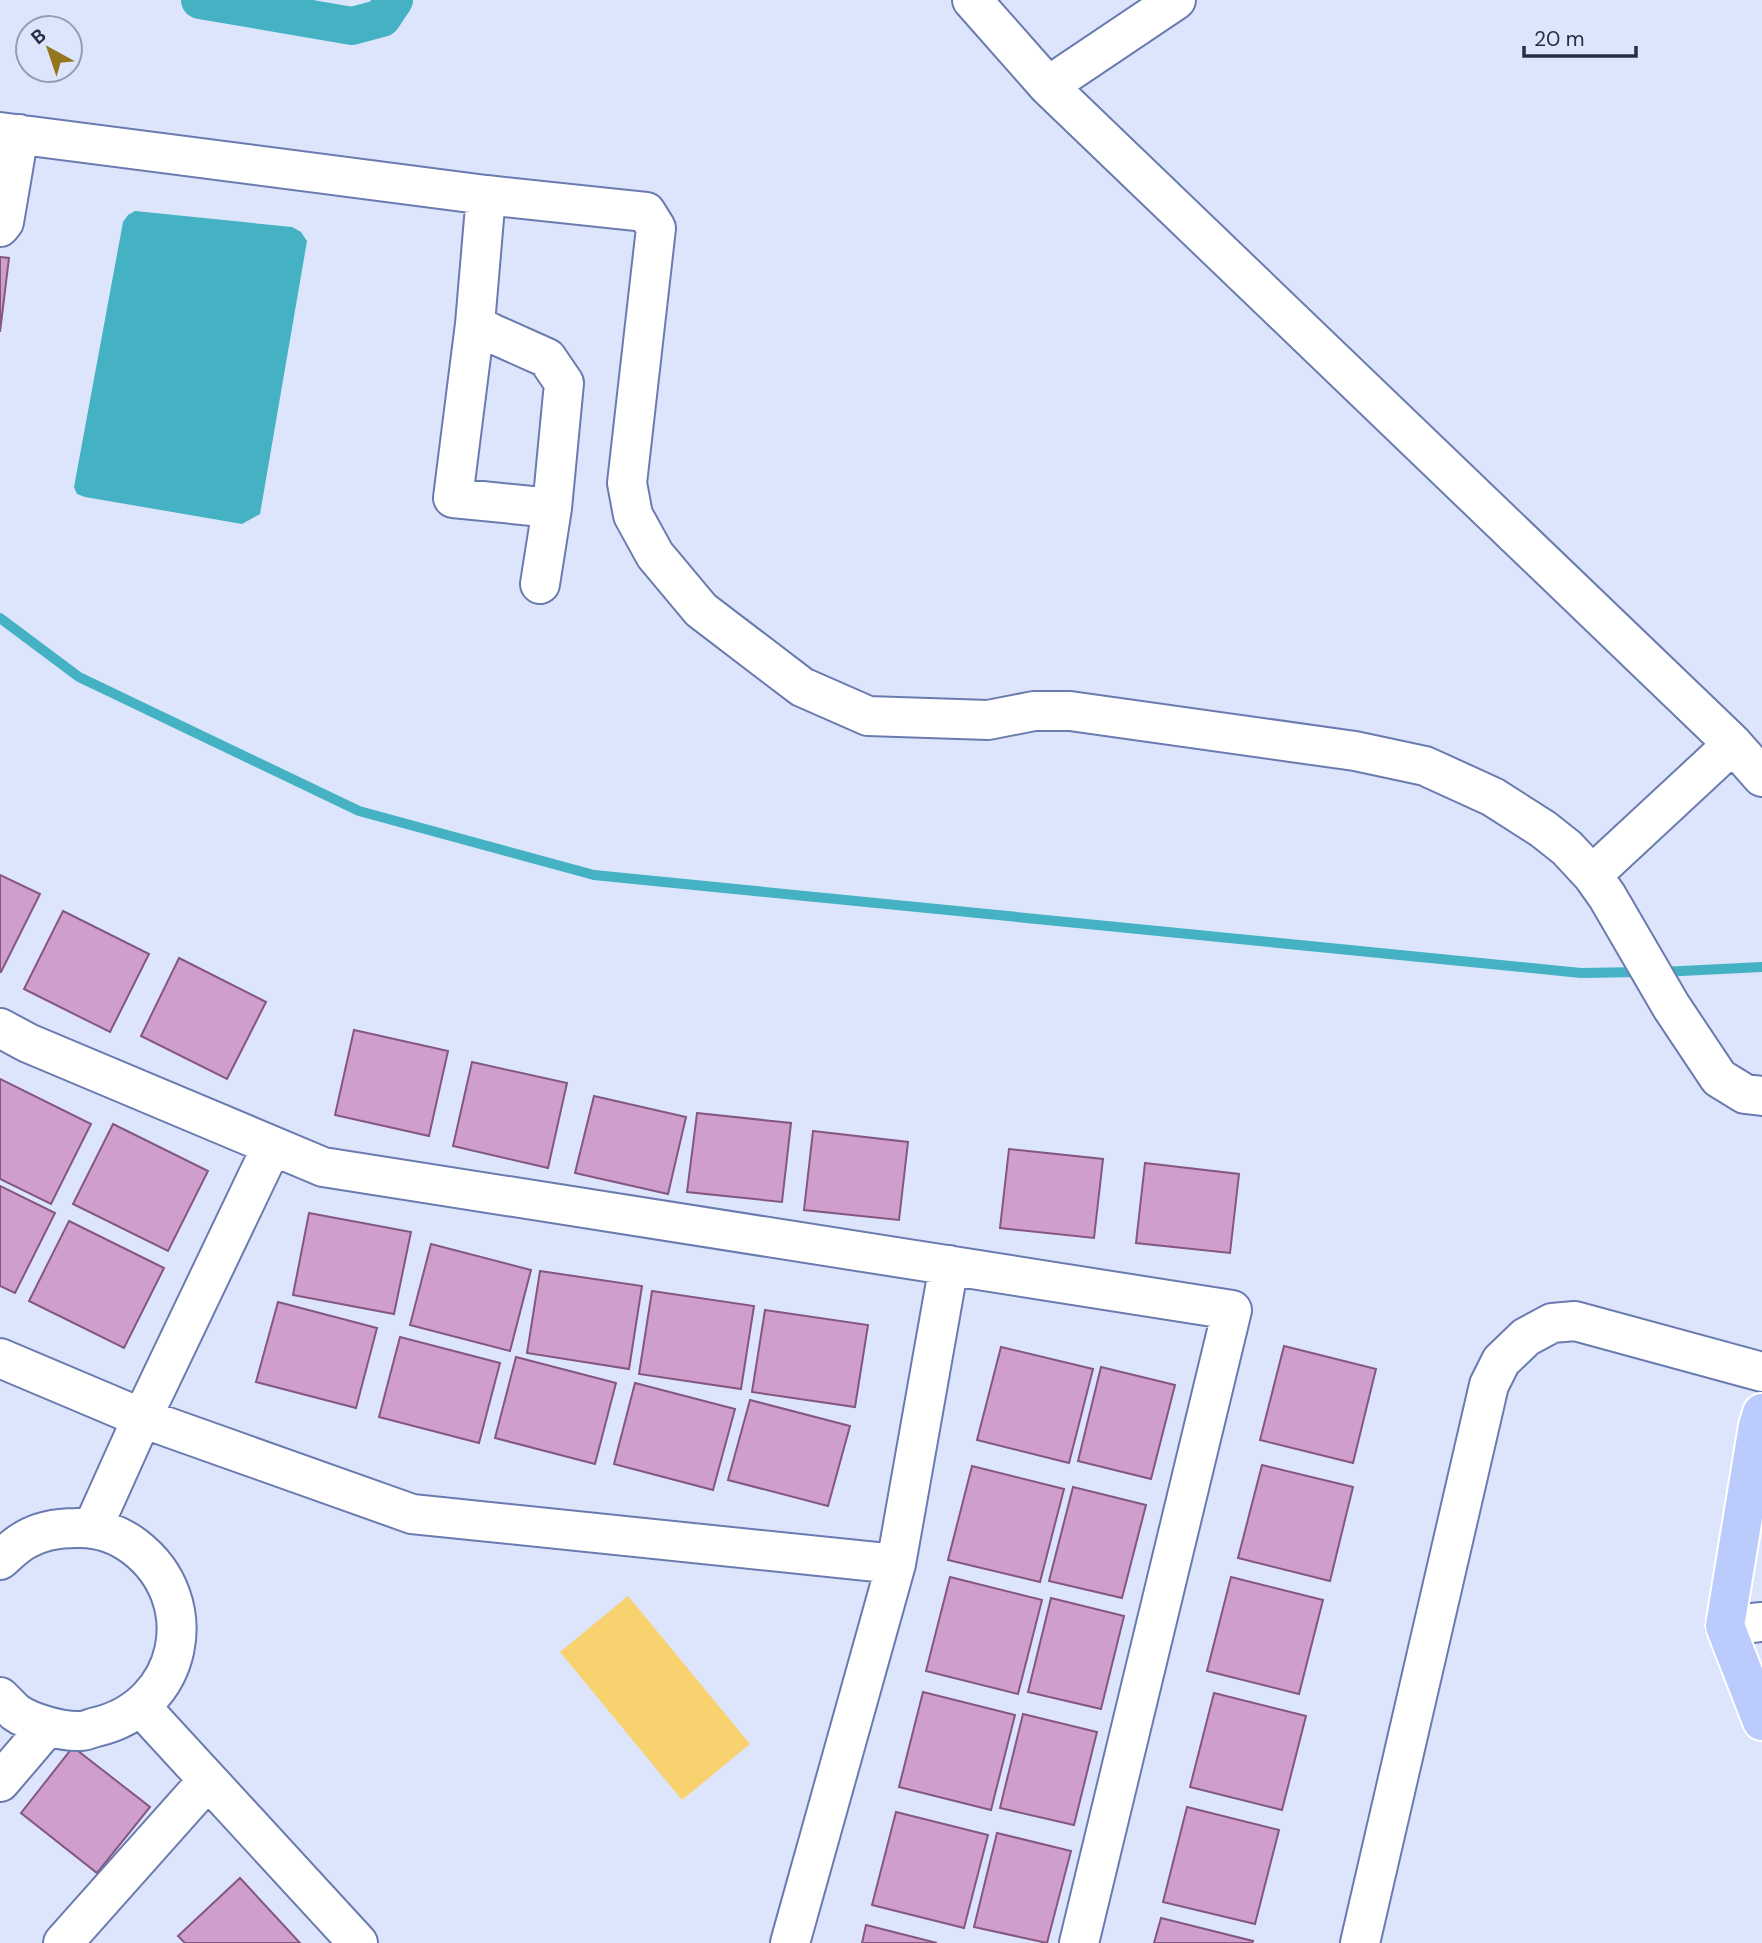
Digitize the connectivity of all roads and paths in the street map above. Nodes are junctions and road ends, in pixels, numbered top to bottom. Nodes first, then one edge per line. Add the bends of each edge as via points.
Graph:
1 (972, 0) edge
2 (1176, 0) edge
3 (1048, 86) junction
4 (9, 133) edge
5 (486, 195) junction
6 (0, 227) edge
7 (475, 324) junction
8 (552, 508) junction
9 (540, 584) dead end
10 (1732, 744) junction
11 (1762, 777) edge
12 (1600, 885) junction
13 (0, 1028) edge
14 (1762, 1096) edge
15 (272, 1146) junction
16 (949, 1265) junction
17 (0, 1358) edge
18 (1762, 1372) edge
19 (1762, 1413) edge
20 (142, 1418) junction
21 (93, 1527) junction
22 (0, 1560) edge
23 (896, 1564) junction
24 (1744, 1624) edge
25 (0, 1697) edge
26 (141, 1707) junction
27 (1762, 1720) edge
28 (47, 1727) junction
29 (208, 1780) junction
30 (0, 1782) edge
31 (63, 1943) edge
32 (358, 1943) edge
33 (790, 1943) edge
34 (1079, 1943) edge
35 (1360, 1943) edge

1 - 3 street
2 - 3 street
3 - 10 street
4 - 5 street
4 - 6 street via 4,222
5 - 7 street
5 - 12 street via 646,212 656,228 627,483 633,515 655,555 701,610 802,687 868,716 988,720 1034,711 1070,711 1355,751 1425,766 1493,797 1544,829
7 - 8 street via 547,358 564,383
7 - 8 street via 453,498
8 - 9 street
10 - 11 street
10 - 12 street
12 - 14 street via 1719,1078 1745,1094
13 - 15 street
15 - 16 street via 323,1167
15 - 20 street
16 - 23 street
16 - 34 street via 1232,1310
17 - 20 street
18 - 35 street via 1575,1321 1552,1323 1501,1360 1489,1385
19 - 24 main road
20 - 21 street
20 - 23 street via 412,1514
21 - 22 street via 58,1528 25,1539
21 - 26 street via 124,1538 150,1559 168,1586 177,1618 175,1651 163,1681
23 - 33 street
24 - 27 main road
25 - 28 street via 17,1714
26 - 28 street via 113,1723 80,1731
26 - 29 street
28 - 30 street
29 - 31 street
29 - 32 street

